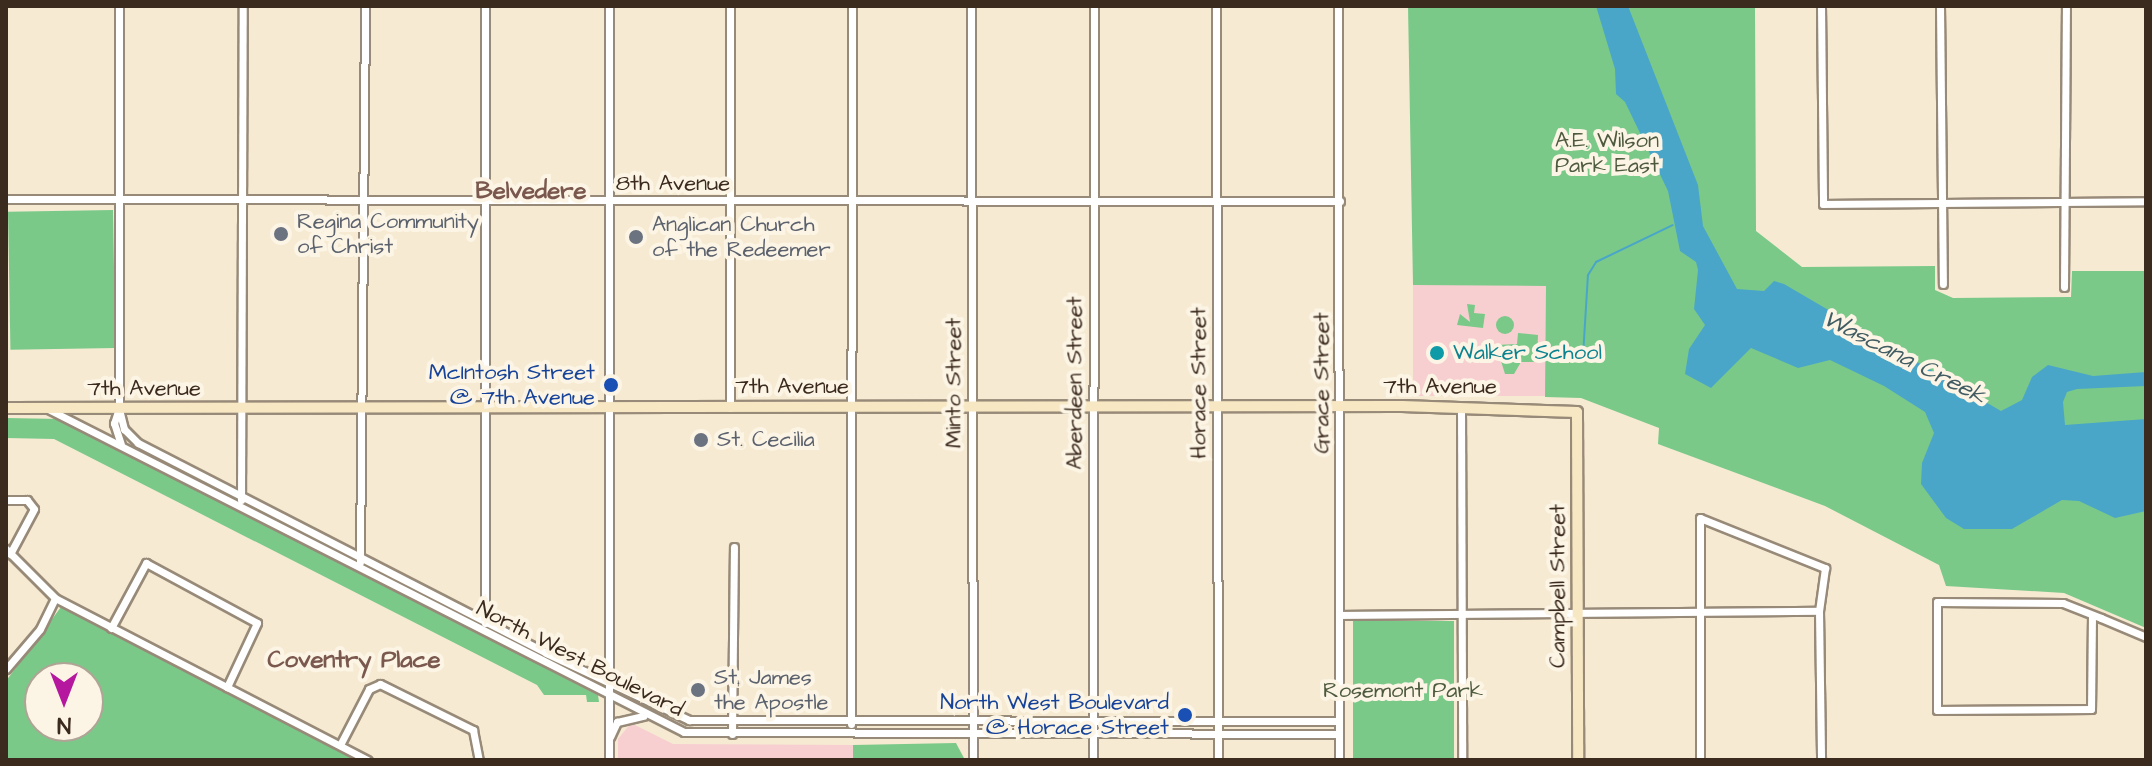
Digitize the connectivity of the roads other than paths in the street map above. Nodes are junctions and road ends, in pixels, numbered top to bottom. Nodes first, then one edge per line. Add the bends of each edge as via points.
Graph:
1 (119, 6) edge
2 (243, 6) edge
3 (365, 6) edge
4 (485, 6) edge
5 (609, 6) edge
6 (730, 6) edge
7 (852, 6) edge
8 (971, 6) edge
9 (1094, 6) edge
10 (1216, 6) edge
11 (1338, 6) edge
12 (1821, 6) edge
13 (1940, 6) edge
14 (2066, 6) edge
15 (6, 199) edge
16 (120, 199) junction
17 (242, 200) junction
18 (363, 201) junction
19 (851, 201) junction
20 (971, 201) junction
21 (1093, 201) junction
22 (1217, 201) junction
23 (1340, 201) junction
24 (2146, 201) edge
25 (486, 202) junction
26 (608, 202) junction
27 (730, 202) junction
28 (2064, 202) junction
29 (1942, 203) junction
30 (1943, 284) dead end
31 (2064, 287) dead end
32 (851, 407) junction
33 (973, 407) junction
34 (1093, 407) junction
35 (1217, 407) junction
36 (1340, 407) junction
37 (1461, 407) junction
38 (6, 408) edge
39 (46, 408) junction
40 (242, 408) junction
41 (485, 408) junction
42 (608, 408) junction
43 (730, 408) junction
44 (119, 409) junction
45 (364, 409) junction
46 (1577, 412) joint
47 (121, 444) junction
48 (6, 500) edge
49 (241, 500) junction
50 (734, 547) dead end
51 (8, 552) edge
52 (360, 561) junction
53 (55, 598) junction
54 (1579, 611) junction
55 (1699, 611) junction
56 (1819, 611) junction
57 (1462, 613) junction
58 (1339, 615) junction
59 (2092, 615) junction
60 (484, 625) junction
61 (111, 628) junction
62 (2146, 637) edge
63 (6, 669) edge
64 (609, 684) junction
65 (227, 687) junction
66 (609, 695) junction
67 (649, 716) junction
68 (732, 721) junction
69 (851, 721) junction
70 (973, 721) junction
71 (1093, 721) junction
72 (1218, 721) junction
73 (1339, 721) junction
74 (732, 734) junction
75 (851, 734) junction
76 (973, 734) junction
77 (1093, 734) junction
78 (1218, 734) junction
79 (1339, 734) junction
80 (609, 739) junction
81 (340, 745) junction
82 (368, 760) edge
83 (479, 760) edge
84 (609, 760) edge
85 (973, 760) edge
86 (1093, 760) edge
87 (1218, 760) edge
88 (1339, 760) edge
89 (1462, 760) edge
90 (1578, 760) edge
91 (1700, 760) edge
92 (1821, 760) edge

1 - 16 street
2 - 17 street
3 - 18 street
4 - 25 street
5 - 26 street
6 - 27 street
7 - 19 street
8 - 20 street, Minto Street
9 - 21 street, Aberdeen Street
10 - 22 street, Horace Street
11 - 23 street, Grace Street
12 - 29 street via 1823,204
13 - 29 street
14 - 28 street
15 - 16 street, 8th Avenue
16 - 17 street, 8th Avenue
16 - 44 street
17 - 18 street, 8th Avenue
17 - 40 street
18 - 25 street, 8th Avenue
18 - 45 street
19 - 20 street, 8th Avenue
19 - 27 street, 8th Avenue
19 - 32 street
20 - 21 street, 8th Avenue
20 - 33 street, Minto Street
21 - 22 street, 8th Avenue
21 - 34 street, Aberdeen Street
22 - 23 street, 8th Avenue
22 - 35 street, Horace Street
23 - 36 street, Grace Street
24 - 28 street
25 - 26 street, 8th Avenue
25 - 41 street
26 - 27 street, 8th Avenue
26 - 42 street
27 - 43 street
28 - 29 street
28 - 31 street
29 - 30 street
32 - 33 street, 7th Avenue
32 - 43 street, 7th Avenue
32 - 69 street
33 - 34 street, 7th Avenue
33 - 70 street, Minto Street
34 - 35 street, 7th Avenue
34 - 71 street, Aberdeen Street
35 - 36 street, 7th Avenue
35 - 72 street, Horace Street
36 - 37 street, 7th Avenue
36 - 58 street, Grace Street
37 - 46 street, 7th Avenue
37 - 57 street
38 - 39 street, 7th Avenue
39 - 44 street, 7th Avenue
39 - 47 street, North West Boulevard
40 - 44 street, 7th Avenue
40 - 45 street, 7th Avenue
40 - 49 street
41 - 42 street, 7th Avenue
41 - 45 street, 7th Avenue
41 - 60 street
42 - 43 street, 7th Avenue
42 - 64 street
44 - 47 street via 114,423
44 - 49 street, North West Boulevard via 124,429 138,443
45 - 52 street
46 - 54 street, Campbell Street
47 - 49 street, North West Boulevard
48 - 51 street via 27,500 34,509
49 - 52 street, North West Boulevard
50 - 68 street
51 - 53 street
52 - 60 street, North West Boulevard
53 - 61 street
53 - 63 street via 40,629
54 - 55 street
54 - 57 street
54 - 90 street, Campbell Street
55 - 56 street
55 - 56 street via 1700,518 1825,568
55 - 91 street
56 - 92 street
57 - 58 street
57 - 89 street
58 - 73 street, Grace Street
59 - 59 street via 2063,603 1937,602 1937,710 2091,709
59 - 62 street
60 - 64 street, North West Boulevard
60 - 66 street, North West Boulevard
61 - 65 street
61 - 65 street via 146,563 257,623
64 - 66 street
64 - 68 street, North West Boulevard via 681,717
65 - 81 street
66 - 67 street, North West Boulevard
66 - 80 street
67 - 74 street, North West Boulevard via 684,732
67 - 80 street via 631,715 617,722
68 - 69 street, North West Boulevard
68 - 74 street
69 - 70 street, North West Boulevard
69 - 75 street
70 - 71 street, North West Boulevard
70 - 76 street, Minto Street
71 - 72 street, North West Boulevard
71 - 77 street, Aberdeen Street
72 - 73 street, North West Boulevard
72 - 78 street, Horace Street
73 - 79 street, Grace Street
74 - 75 street, North West Boulevard
75 - 76 street, North West Boulevard
76 - 77 street, North West Boulevard
76 - 85 street, Minto Street
77 - 78 street, North West Boulevard
77 - 86 street, Aberdeen Street
78 - 79 street, North West Boulevard
78 - 87 street, Horace Street
79 - 88 street, Grace Street
80 - 84 street
81 - 82 street
81 - 83 street via 369,689 380,684 473,730

